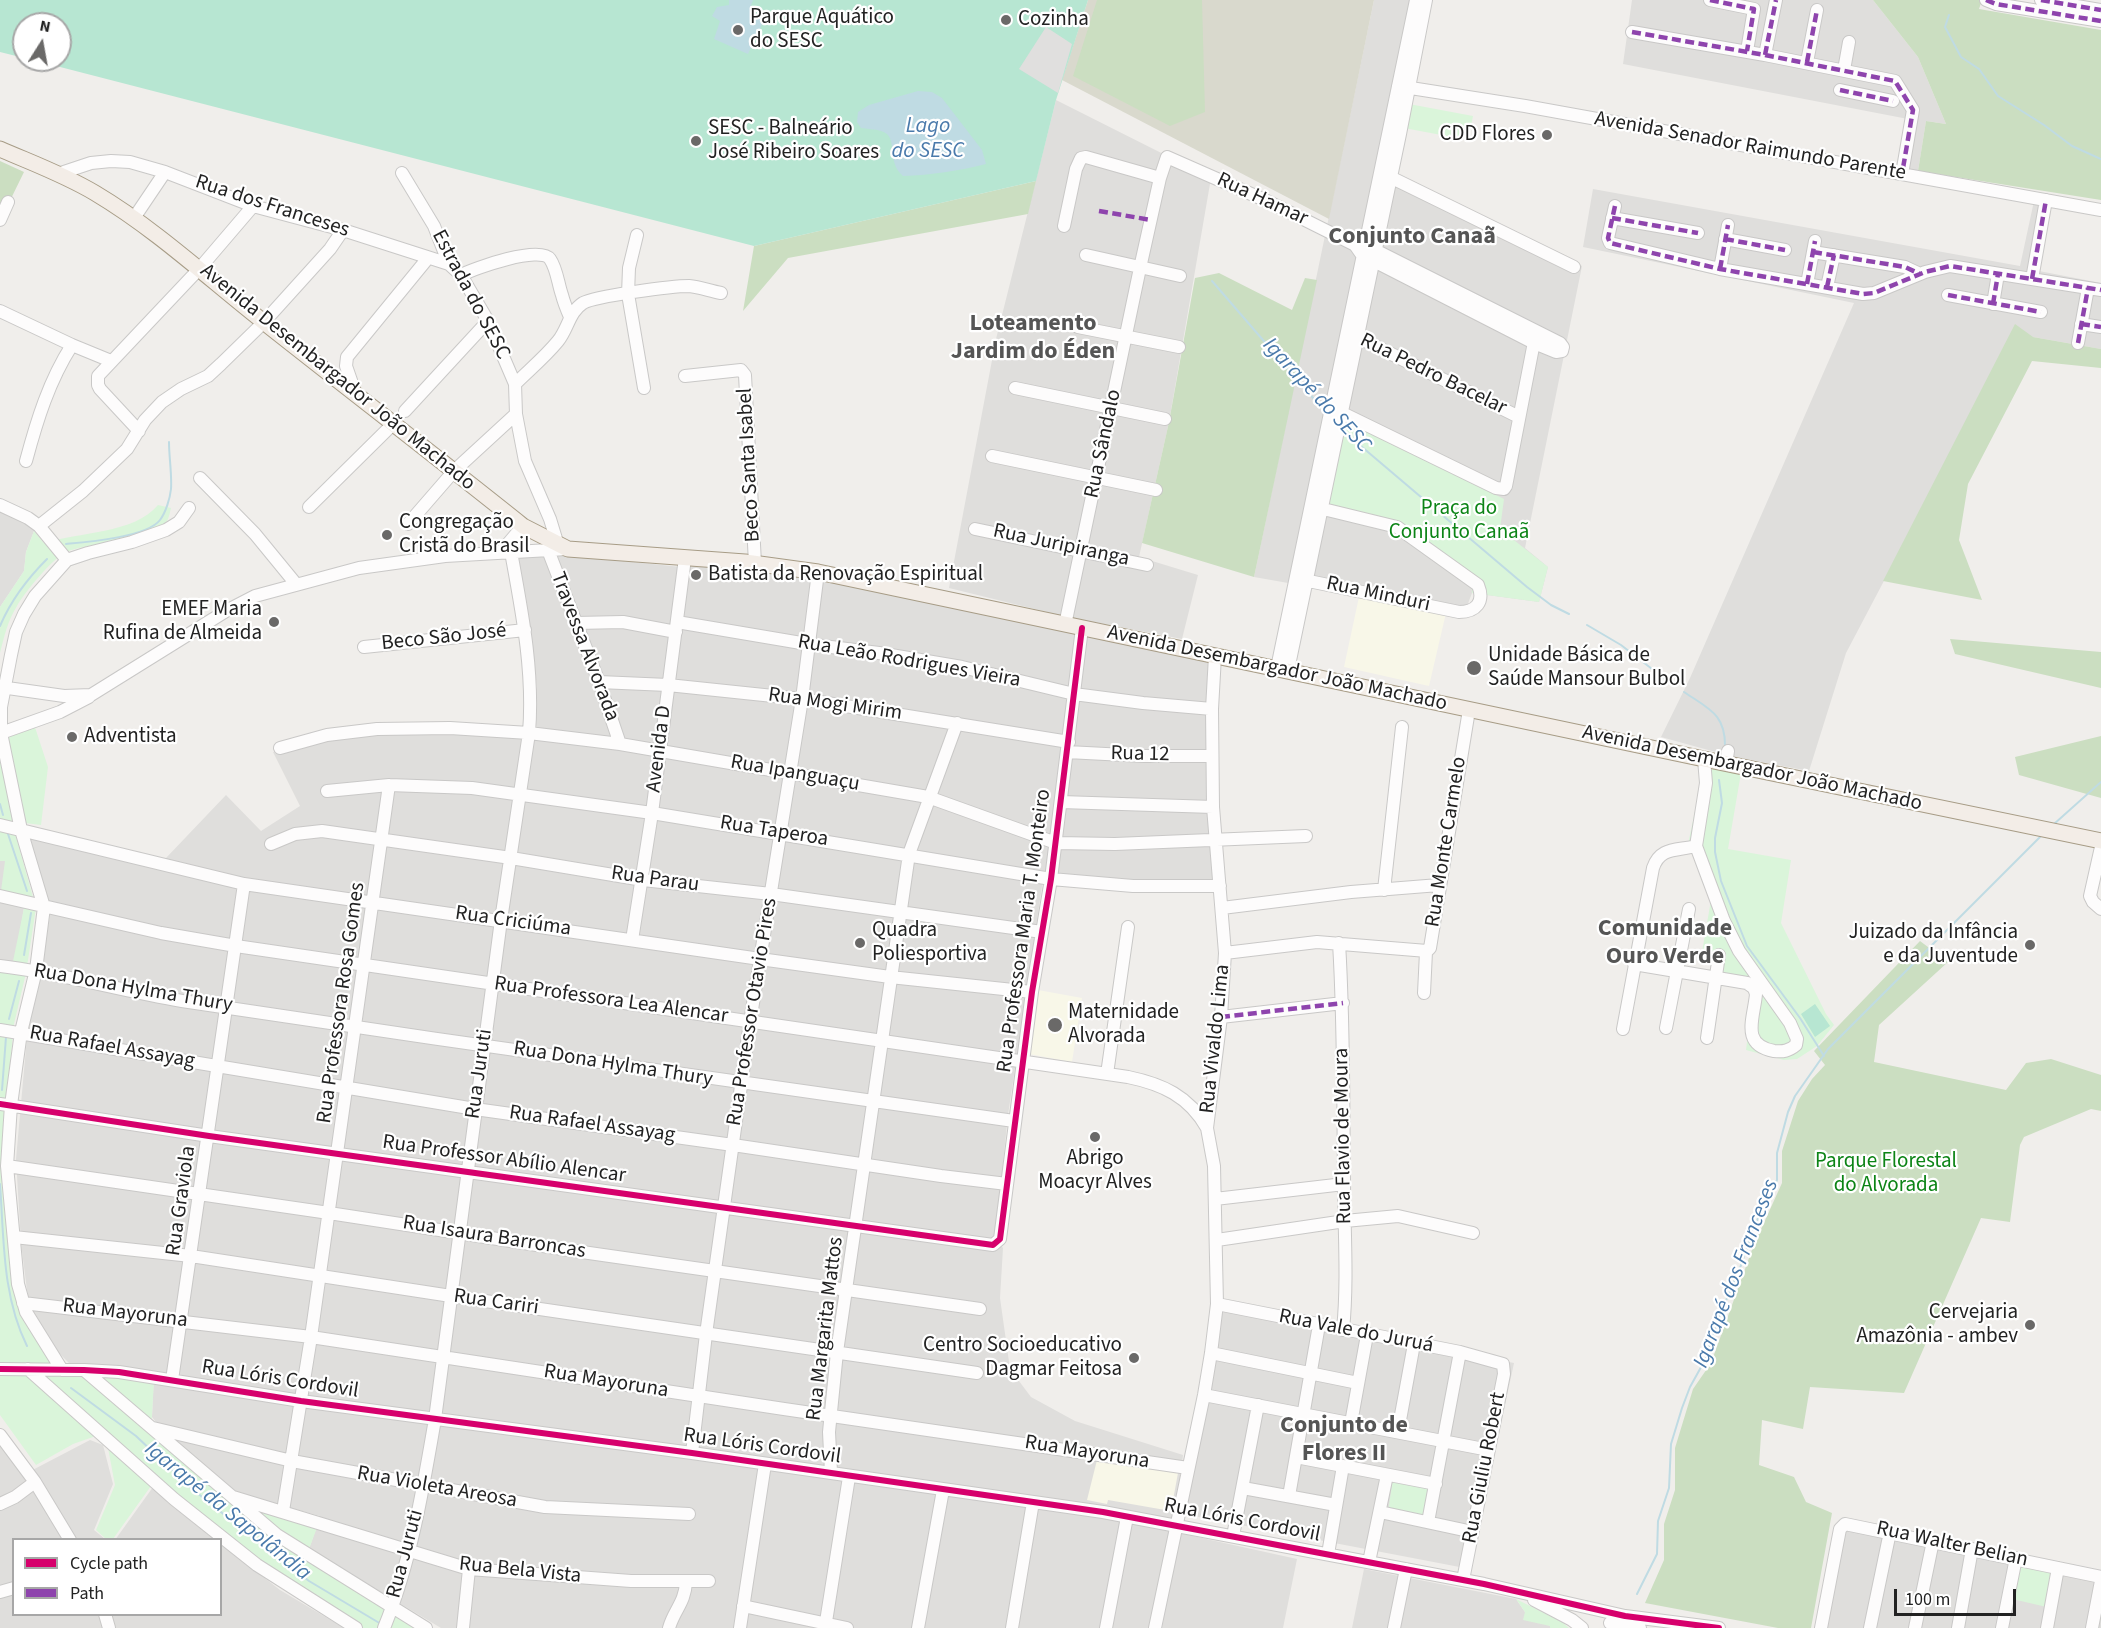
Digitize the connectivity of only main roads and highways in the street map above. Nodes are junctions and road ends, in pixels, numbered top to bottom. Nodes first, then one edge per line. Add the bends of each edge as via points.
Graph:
1 (0, 149) edge
2 (2101, 841) edge

1 - 2 main road, Avenida Desembargador João Machado via 94,192 134,218 523,526 545,531 558,547 818,572 1704,759 1727,758

